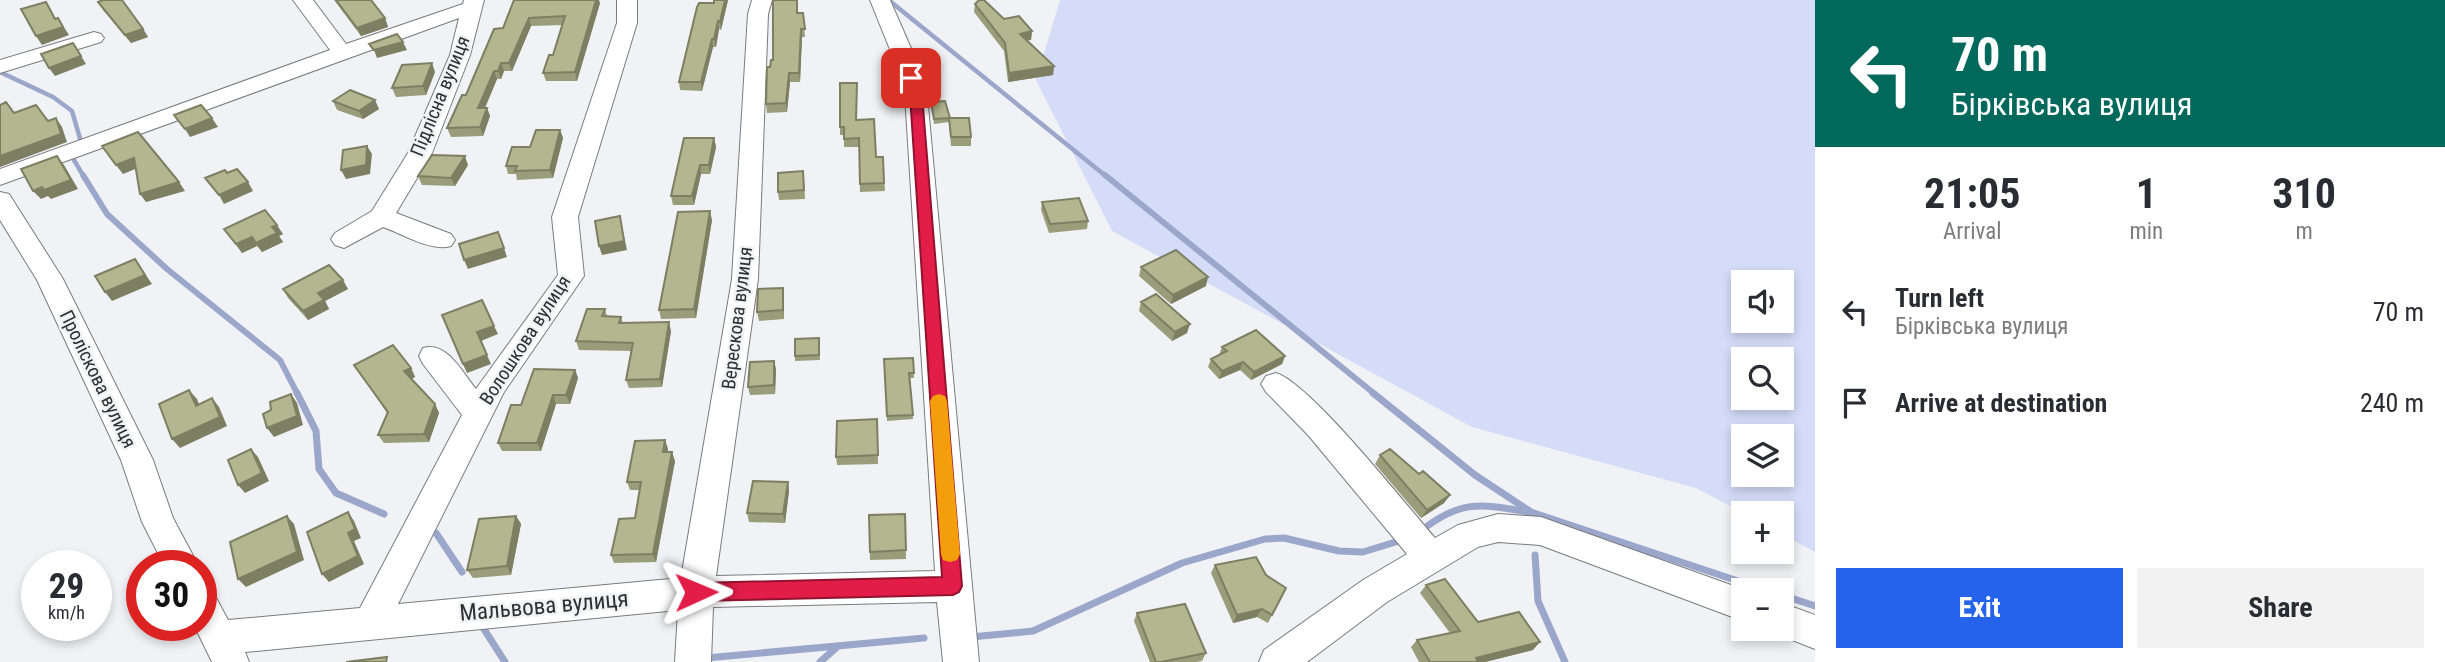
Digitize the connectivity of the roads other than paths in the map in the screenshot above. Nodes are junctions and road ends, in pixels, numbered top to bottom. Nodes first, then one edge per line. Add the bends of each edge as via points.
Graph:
1 (303, 0) edge
2 (627, 0) edge
3 (762, 0) edge
4 (880, 0) edge
5 (474, 4) edge
6 (93, 38) dead end
7 (341, 51) junction
8 (0, 67) edge
9 (0, 177) edge
10 (0, 200) edge
11 (381, 217) junction
12 (344, 239) dead end
13 (442, 240) dead end
14 (433, 356) dead end
15 (1276, 384) dead end
16 (478, 413) junction
17 (173, 550) edge
18 (1431, 558) junction
19 (953, 586) junction
20 (696, 592) junction
21 (1731, 601) edge
22 (371, 622) junction
23 (1794, 624) edge
24 (1815, 632) edge
25 (217, 634) edge
26 (225, 650) edge
27 (692, 662) edge
28 (961, 662) edge
29 (1277, 662) edge

1 - 7 street
2 - 16 street, Волошкова вулиця via 627,23 565,217 571,276 492,386
3 - 20 street, Верескова вулиця via 746,279
4 - 19 street via 916,95
5 - 7 street
5 - 11 street, Підлісна вулиця via 432,125
6 - 8 street
7 - 9 street via 151,125
10 - 17 street, Проліскова вулиця via 50,279 136,460
11 - 12 street, Підлісна вулиця
11 - 13 street
14 - 16 street
15 - 18 street via 1319,426
16 - 22 street, Волошкова вулиця
18 - 21 street via 1470,535 1498,528 1541,531
18 - 29 street via 1375,590
19 - 20 street, Мальвова вулиця
19 - 28 street
20 - 22 street, Мальвова вулиця
20 - 27 street, Верескова вулиця
22 - 26 street, Мальвова вулиця
23 - 24 street
25 - 26 street

